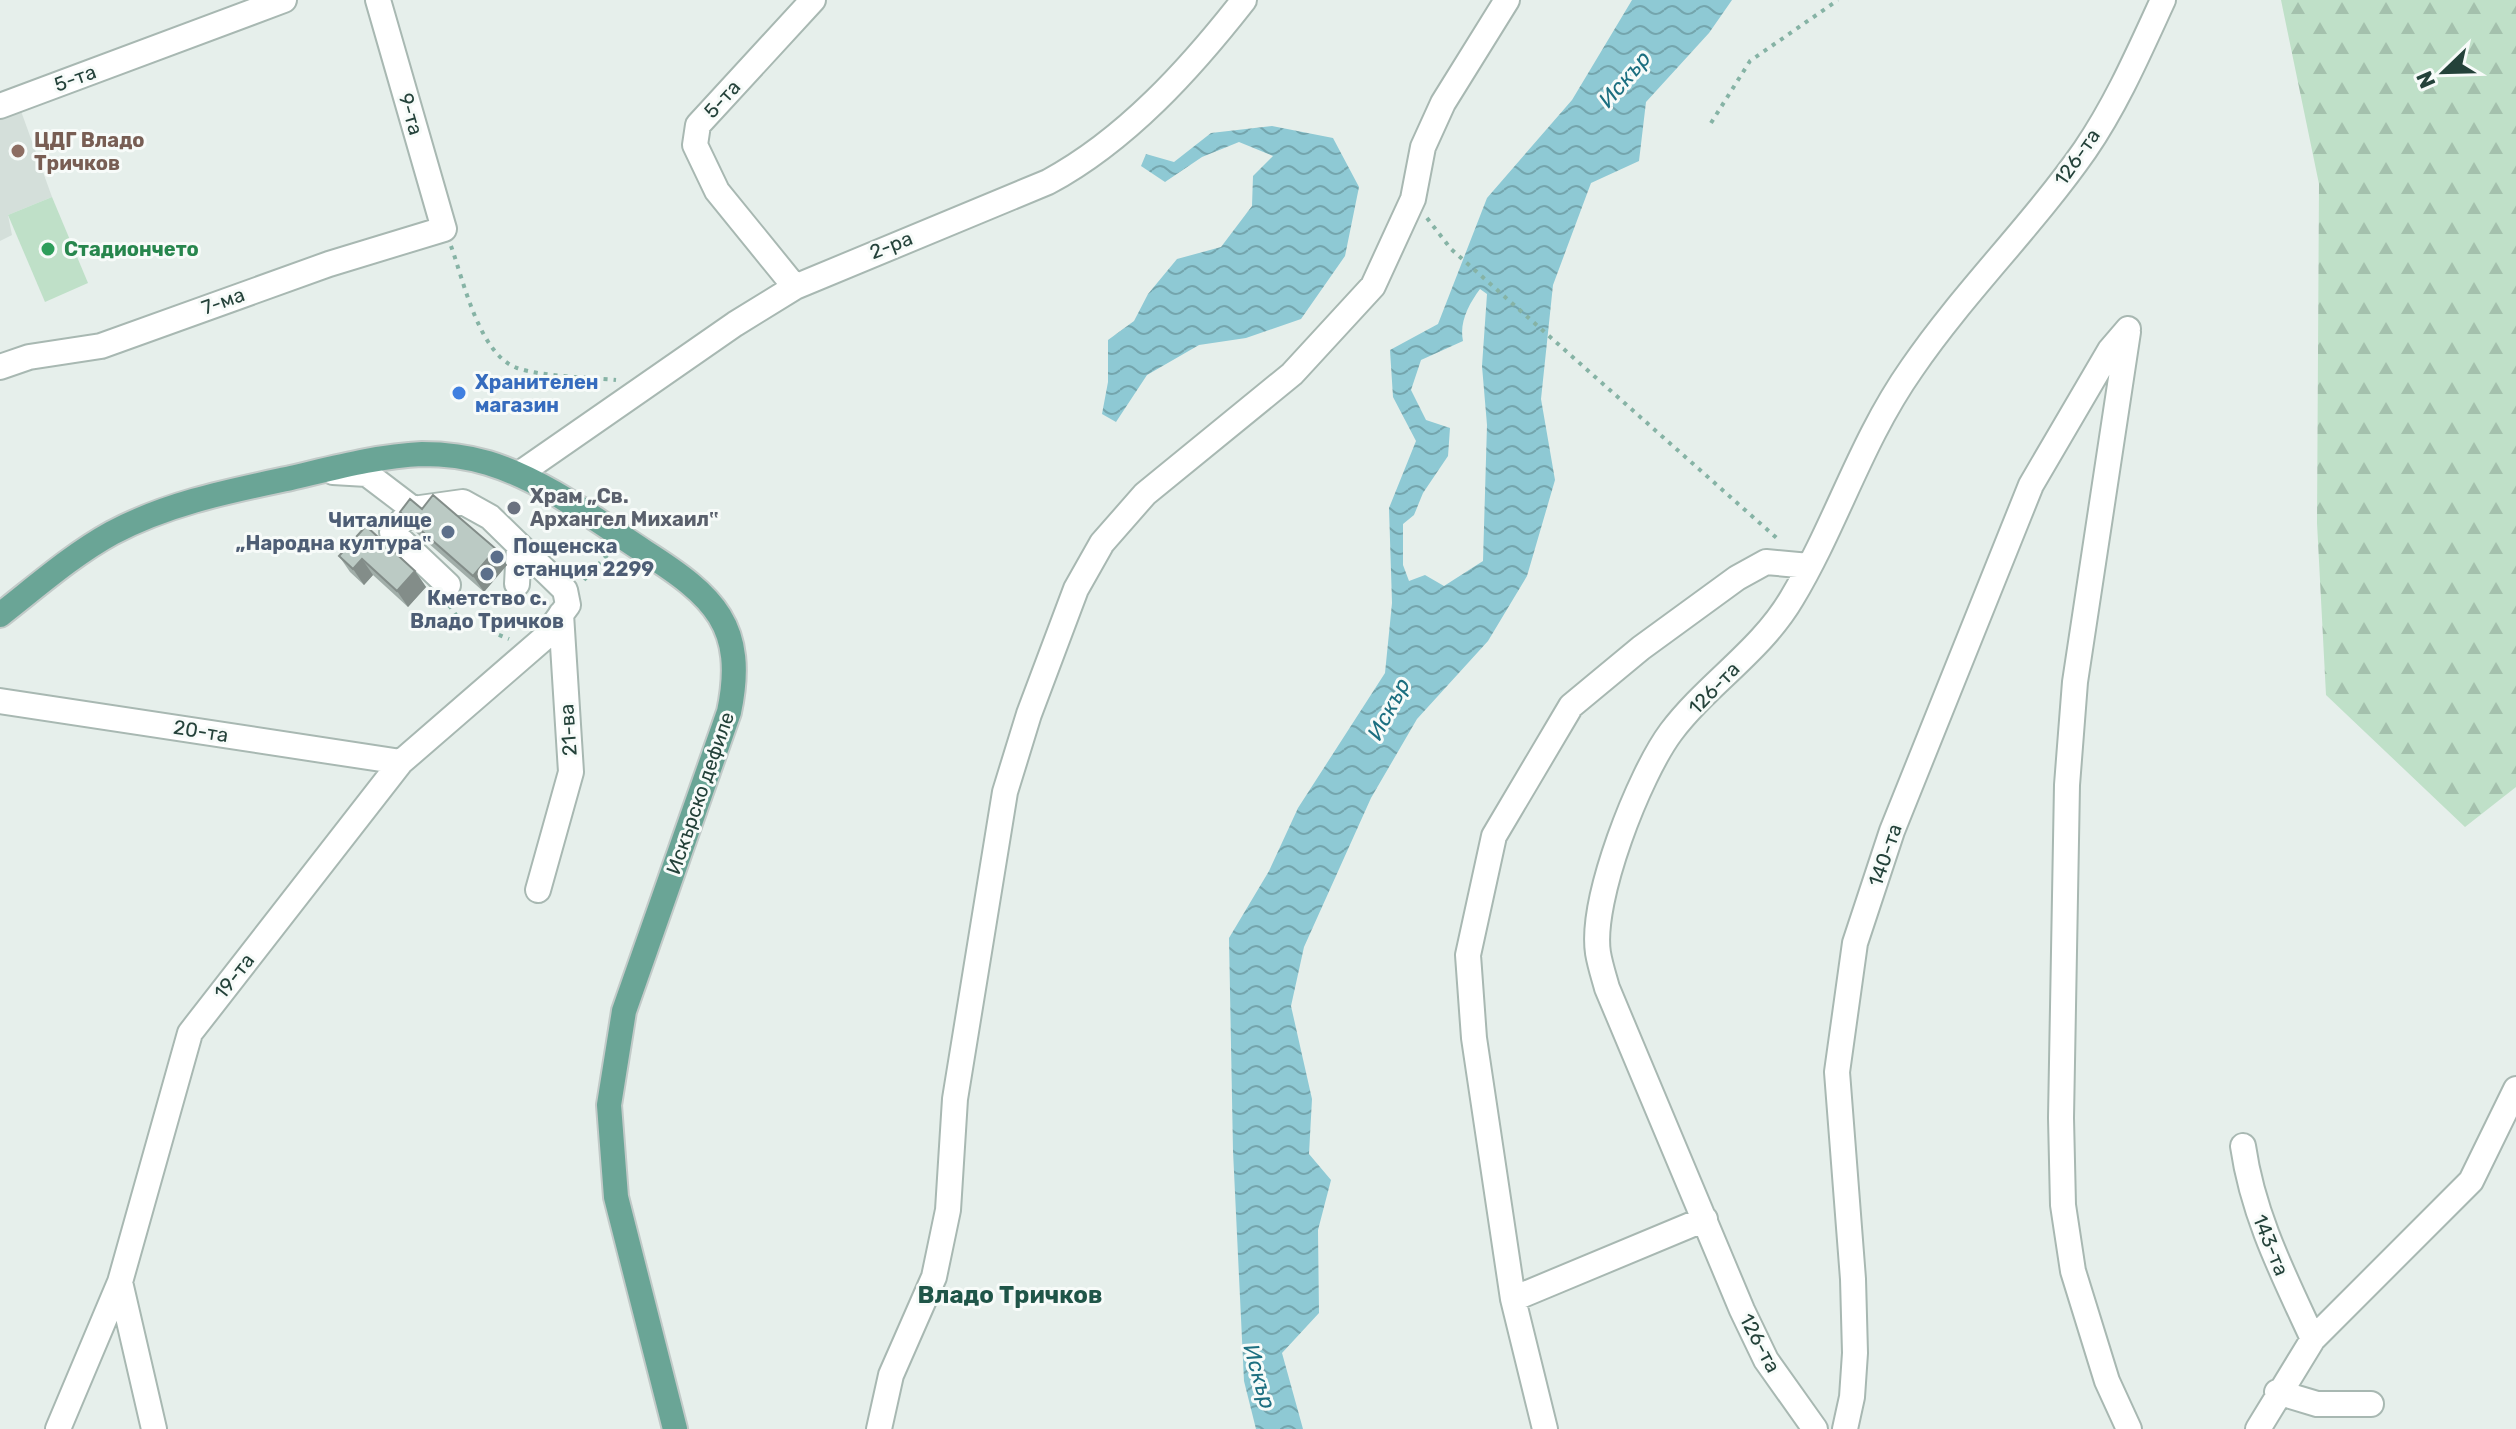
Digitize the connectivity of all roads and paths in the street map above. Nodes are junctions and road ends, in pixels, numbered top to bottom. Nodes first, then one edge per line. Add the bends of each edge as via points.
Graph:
1 (284, 0) edge
2 (378, 0) edge
3 (813, 0) edge
4 (1244, 0) edge
5 (1507, 0) edge
6 (1838, 0) edge
7 (2162, 2) edge
8 (0, 106) edge
9 (1711, 123) dead end
10 (1413, 199) junction
11 (444, 229) junction
12 (795, 287) junction
13 (0, 367) edge
14 (650, 384) junction
15 (318, 472) junction
16 (519, 474) junction
17 (413, 509) junction
18 (624, 538) junction
19 (519, 546) junction
20 (1809, 566) junction
21 (517, 584) dead end
22 (448, 585) joint
23 (565, 605) junction
24 (0, 615) edge
25 (521, 658) junction
26 (0, 701) edge
27 (401, 762) junction
28 (538, 890) dead end
29 (2516, 1089) edge
30 (2243, 1146) dead end
31 (1705, 1219) junction
32 (120, 1282) junction
33 (1513, 1299) junction
34 (2313, 1339) junction
35 (2277, 1392) junction
36 (2371, 1404) dead end
37 (58, 1429) edge
38 (154, 1429) edge
39 (675, 1429) edge
40 (879, 1429) edge
41 (1545, 1429) edge
42 (1815, 1429) edge
43 (1845, 1429) edge
44 (2129, 1429) edge
45 (2258, 1429) edge

1 - 8 street, 5-та
2 - 11 street, 9-та
3 - 12 street, 5-та via 698,125 695,145 717,191
4 - 12 street, 2-ра via 1131,124 1086,162
5 - 10 street via 1443,103 1423,147
6 - 9 path via 1750,61
7 - 20 street, 126-та via 2124,86 2085,150 1913,366 1876,424
10 - 20 path via 1451,249
10 - 40 street via 1373,286 1335,330 1292,374 1145,494 1102,543 1076,589 1005,792 955,1099 945,1223 934,1277 891,1375
11 - 13 street, 7-ма via 329,264 101,346
11 - 14 path via 485,338 498,358 518,368
12 - 14 street, 2-ра
14 - 16 street, 2-ра
15 - 16 main road, Искърско дефиле via 427,454 485,462
15 - 17 street via 367,474
15 - 24 main road, Искърско дефиле via 151,514 81,552
16 - 18 main road, Искърско дефиле
17 - 19 street via 463,502 490,517
17 - 22 street via 392,532
18 - 23 path
18 - 39 main road, Искърско дефиле via 712,601 733,642 736,666 729,712 624,1011 609,1094 616,1197
19 - 21 street
19 - 23 street
20 - 31 street, 126-та via 1765,636 1671,733 1636,796 1598,918 1597,952 1607,988
20 - 33 street via 1766,562 1737,578 1571,706 1494,836 1468,955 1474,1038
22 - 25 path via 447,598 458,618 510,639
23 - 25 street, 19-та via 543,639
23 - 28 street, 21-ва via 571,772
25 - 27 street, 19-та
26 - 27 street, 20-та
27 - 32 street, 19-та via 190,1033
29 - 34 street via 2471,1181
30 - 34 street, 143-та via 2271,1250
31 - 33 street
31 - 42 street, 126-та via 1766,1360
32 - 37 street, 19-та
32 - 38 street
33 - 41 street
34 - 35 street
35 - 36 street via 2317,1404
35 - 45 street
43 - 44 street, 140-та via 1855,1353 1837,1072 1855,943 1892,831 2031,485 2110,350 2128,329 2075,682 2067,785 2061,1118 2063,1205 2073,1271 2107,1381

